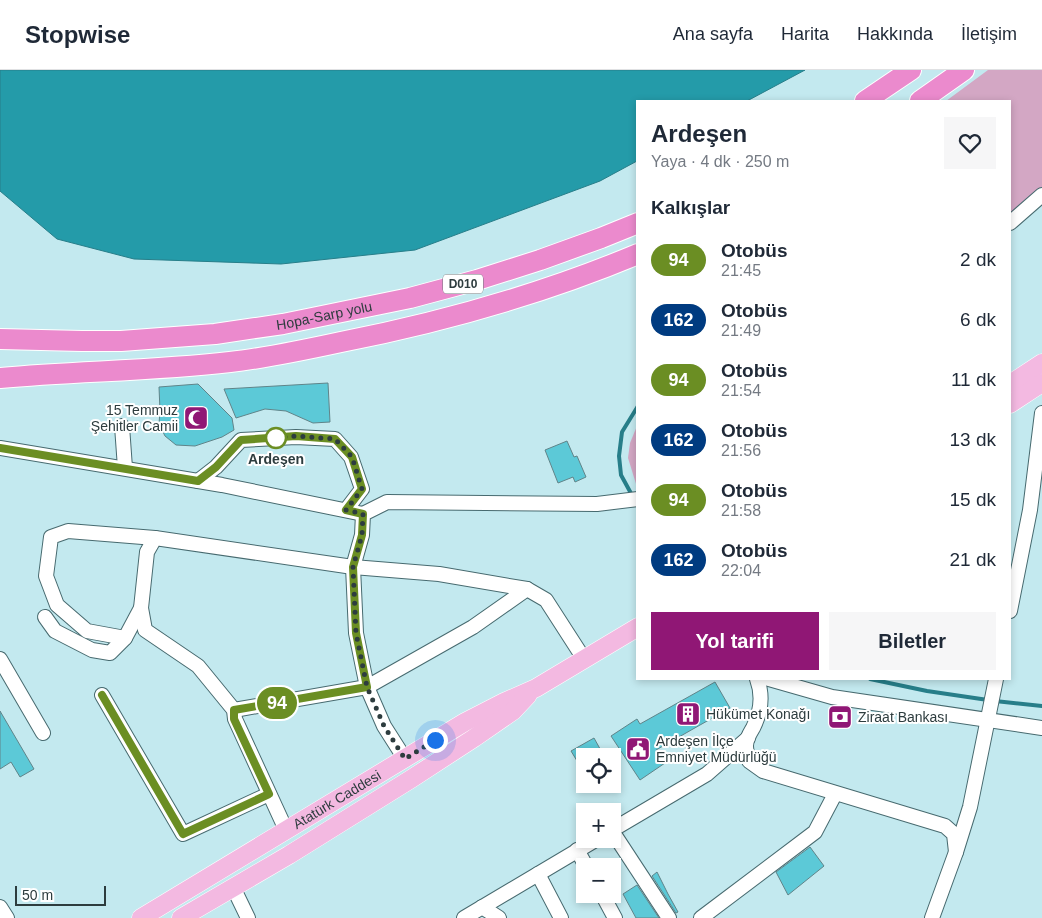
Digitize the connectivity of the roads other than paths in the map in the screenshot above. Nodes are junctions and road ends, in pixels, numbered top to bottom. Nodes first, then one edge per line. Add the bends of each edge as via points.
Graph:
1 (911, 70) edge
2 (964, 70) edge
3 (926, 97) edge
4 (867, 100) edge
5 (1042, 194) edge
6 (1011, 222) edge
7 (636, 224) edge
8 (636, 255) edge
9 (0, 338) edge
10 (1042, 363) edge
11 (0, 378) edge
12 (1011, 383) edge
13 (1040, 386) edge
14 (1011, 403) edge
15 (1042, 413) edge
16 (122, 426) dead end
17 (0, 448) edge
18 (1039, 467) edge
19 (125, 468) junction
20 (198, 481) junction
21 (636, 499) edge
22 (346, 510) junction
23 (363, 514) junction
24 (155, 538) junction
25 (353, 567) junction
26 (528, 589) junction
27 (1011, 606) edge
28 (141, 608) junction
29 (45, 617) dead end
30 (636, 628) edge
31 (125, 638) junction
32 (0, 659) edge
33 (584, 659) junction
34 (757, 680) edge
35 (772, 680) edge
36 (995, 683) edge
37 (367, 687) junction
38 (536, 688) junction
39 (102, 695) dead end
40 (234, 710) junction
41 (989, 716) junction
42 (1042, 728) edge
43 (43, 733) dead end
44 (748, 738) junction
45 (405, 759) junction
46 (269, 794) junction
47 (835, 794) junction
48 (621, 826) edge
49 (286, 830) junction
50 (621, 845) edge
51 (581, 848) edge
52 (577, 850) junction
53 (956, 852) junction
54 (582, 858) edge
55 (538, 874) junction
56 (233, 887) junction
57 (607, 903) edge
58 (482, 907) junction
59 (141, 918) edge
60 (181, 918) edge
61 (248, 918) edge
62 (464, 918) edge
63 (499, 918) edge
64 (561, 918) edge
65 (615, 918) edge
66 (669, 918) edge
67 (701, 918) edge
68 (932, 918) edge

1 - 4 highway
2 - 3 highway
5 - 6 street
7 - 9 highway, Hopa-Sarp yolu / D010 via 477,280 410,298 283,324 215,334 121,341
8 - 11 highway, D010 via 551,287 467,313 287,353 186,367
10 - 12 main road
13 - 14 main road
15 - 18 street
16 - 19 street
17 - 19 street
18 - 27 street
19 - 20 street
20 - 22 street
20 - 22 street via 241,440 296,436 335,439 352,457 362,489
21 - 23 street via 597,504 387,502
22 - 23 street
23 - 25 street via 362,535
24 - 25 street
24 - 28 street via 146,552
24 - 31 street via 68,531 51,537 46,576 56,605 87,631
25 - 26 street via 439,574
25 - 37 street via 356,633
26 - 33 street via 546,600
26 - 37 street via 473,627
28 - 31 street
28 - 40 street via 145,630 198,666
29 - 31 street via 55,631 92,650 110,654
30 - 33 main road, Atatürk Caddesi
32 - 43 street
33 - 38 main road, Atatürk Caddesi
34 - 44 street via 761,705
35 - 41 street via 832,697
36 - 41 street
37 - 40 street
37 - 45 street via 384,726
38 - 45 main road, Atatürk Caddesi via 465,722
38 - 56 main road, Atatürk Caddesi via 513,711 474,738
39 - 46 street via 183,834
40 - 46 street via 234,719
41 - 42 street
41 - 53 street via 970,807
44 - 47 street via 749,761 763,772
44 - 48 street via 707,774
45 - 49 main road, Atatürk Caddesi
46 - 49 street
47 - 53 street via 945,826 954,834
47 - 67 street via 815,832
49 - 59 main road, Atatürk Caddesi
50 - 66 street
51 - 52 street
52 - 54 street
52 - 55 street
53 - 68 street
55 - 58 street
55 - 64 street
56 - 60 main road, Atatürk Caddesi
56 - 61 street
57 - 65 street
58 - 62 street
58 - 63 street

